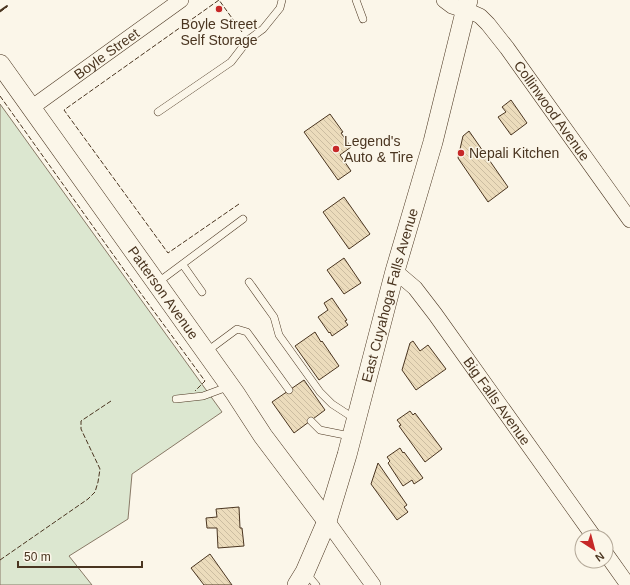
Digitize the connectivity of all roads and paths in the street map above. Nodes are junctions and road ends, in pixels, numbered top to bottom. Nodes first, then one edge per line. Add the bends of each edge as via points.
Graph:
1 (181, 0) edge
2 (282, 0) edge
3 (356, 0) edge
4 (444, 0) edge
5 (466, 5) edge
6 (363, 19) dead end
7 (0, 64) edge
8 (31, 108) junction
9 (158, 112) dead end
10 (243, 219) dead end
11 (630, 220) edge
12 (182, 264) junction
13 (395, 271) junction
14 (249, 282) dead end
15 (157, 283) junction
16 (202, 292) dead end
17 (206, 352) junction
18 (230, 386) junction
19 (289, 390) dead end
20 (176, 399) dead end
21 (311, 421) dead end
22 (354, 428) junction
23 (326, 521) junction
24 (588, 529) edge
25 (614, 565) edge
26 (306, 581) edge
27 (373, 585) edge
28 (628, 585) edge

1 - 8 street, Boyle Street
2 - 9 lane via 276,14 263,29 248,40 230,62
3 - 6 lane
4 - 5 street via 452,6
5 - 11 street, Collinwood Avenue via 495,32
5 - 13 street, East Cuyahoga Falls Avenue via 432,142
7 - 8 street, Patterson Avenue
8 - 15 street, Patterson Avenue
10 - 12 lane
12 - 15 lane
12 - 16 lane
13 - 22 street, East Cuyahoga Falls Avenue
13 - 24 street, Big Falls Avenue via 415,288 435,314
14 - 22 lane via 274,317 279,335 320,392
15 - 17 street, Patterson Avenue
17 - 18 street, Patterson Avenue
17 - 19 lane via 237,329 247,332
18 - 20 lane via 204,396
18 - 23 street, Patterson Avenue via 263,436
21 - 22 lane via 320,430
22 - 23 street, East Cuyahoga Falls Avenue via 348,455
23 - 26 street, East Cuyahoga Falls Avenue
23 - 27 street
25 - 28 street

